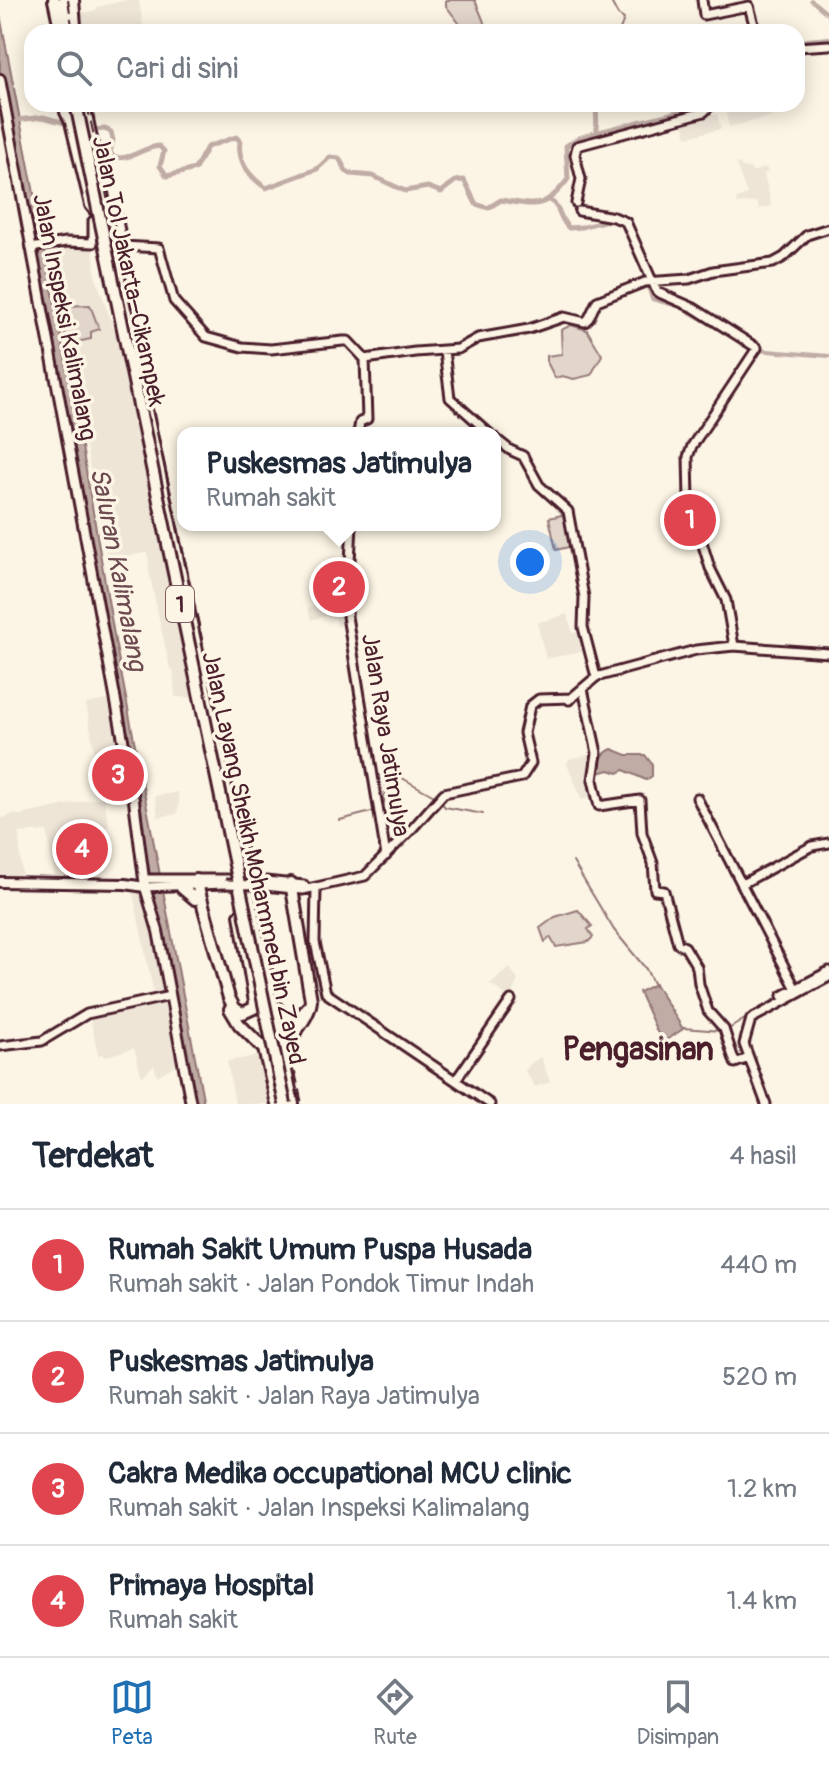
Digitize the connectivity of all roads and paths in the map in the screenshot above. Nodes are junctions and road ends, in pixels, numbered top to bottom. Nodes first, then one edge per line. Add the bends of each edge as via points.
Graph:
1 (55, 0) edge
2 (73, 0) edge
3 (702, 3) edge
4 (753, 3) edge
5 (51, 19) dead end
6 (63, 24) edge
7 (68, 24) edge
8 (755, 24) edge
9 (829, 45) edge
10 (805, 46) edge
11 (0, 79) edge
12 (704, 112) edge
13 (78, 118) edge
14 (111, 214) dead end
15 (94, 215) junction
16 (829, 228) edge
17 (32, 248) junction
18 (649, 281) junction
19 (444, 351) junction
20 (365, 359) junction
21 (359, 427) edge
22 (482, 427) edge
23 (501, 443) edge
24 (352, 531) edge
25 (734, 646) junction
26 (829, 653) edge
27 (596, 677) junction
28 (583, 689) junction
29 (697, 798) dead end
30 (829, 843) edge
31 (386, 856) junction
32 (0, 882) edge
33 (145, 883) junction
34 (192, 884) junction
35 (742, 884) junction
36 (288, 886) junction
37 (316, 888) junction
38 (291, 901) junction
39 (240, 915) junction
40 (829, 974) edge
41 (797, 991) junction
42 (168, 997) junction
43 (511, 1000) dead end
44 (272, 1002) junction
45 (0, 1046) edge
46 (743, 1047) junction
47 (749, 1058) junction
48 (285, 1065) junction
49 (456, 1080) junction
50 (189, 1104) edge
51 (285, 1104) edge
52 (490, 1104) edge
53 (766, 1104) edge

1 - 5 highway
1 - 6 highway
2 - 7 highway
3 - 4 main road via 713,14
4 - 8 main road
9 - 10 main road
11 - 17 main road, Jalan Inspeksi Kalimalang
12 - 18 main road via 583,144 578,151 584,178 579,206 629,225
13 - 15 highway, Jalan Tol Jakarta–Cikampek / 1
13 - 44 highway, Jalan Tol Jakarta–Cikampek / 1
13 - 51 highway, Jalan Layang Sheikh Mohammed bin Zayed / 1, bridge
14 - 20 main road via 117,216 123,246 159,248 174,301 206,337 271,349 348,341
15 - 17 main road via 93,243
15 - 39 highway, Jalan Tol Jakarta–Cikampek / 1
16 - 18 main road via 811,233 768,264
17 - 33 main road, Jalan Inspeksi Kalimalang
18 - 19 main road via 598,300 586,321 558,319
18 - 25 main road via 657,293 694,308 755,349 686,454 689,500 726,600
19 - 20 main road
19 - 22 main road via 450,398
20 - 21 main road via 368,410
23 - 27 main road via 523,456 539,485 568,511 584,597 583,627
24 - 31 main road, Jalan Raya Jatimulya via 347,616
25 - 26 main road
25 - 27 main road via 682,653
27 - 28 main road
28 - 31 main road via 572,698 534,706 528,728 531,774 518,784 438,797
28 - 47 main road via 597,753 593,780 599,806 640,800 655,890 664,891 678,944 696,964 708,1011 724,1031 735,1063
29 - 35 main road
30 - 35 main road via 812,846
31 - 37 main road via 367,875
32 - 33 main road
33 - 34 main road
33 - 42 main road, Jalan Inspeksi Kalimalang
34 - 36 main road, bridge
34 - 39 highway via 229,998 243,1013 255,1002
34 - 51 highway via 231,1012 266,1052
35 - 41 main road
36 - 37 main road
36 - 38 highway
37 - 49 main road via 315,942 326,993
38 - 44 highway via 309,1001 303,1014 292,1018
38 - 48 highway via 311,1000 287,1046
39 - 51 highway, Jalan Tol Jakarta–Cikampek / 1
40 - 41 main road
41 - 46 main road via 753,1017
41 - 46 main road via 748,1017 740,1039
42 - 45 main road via 87,1014 42,1041
42 - 50 main road, Jalan Inspeksi Kalimalang
43 - 49 main road
44 - 48 highway, Jalan Tol Jakarta–Cikampek / 1
46 - 47 main road
47 - 53 main road
48 - 51 highway, Jalan Tol Jakarta–Cikampek / 1
49 - 52 main road

